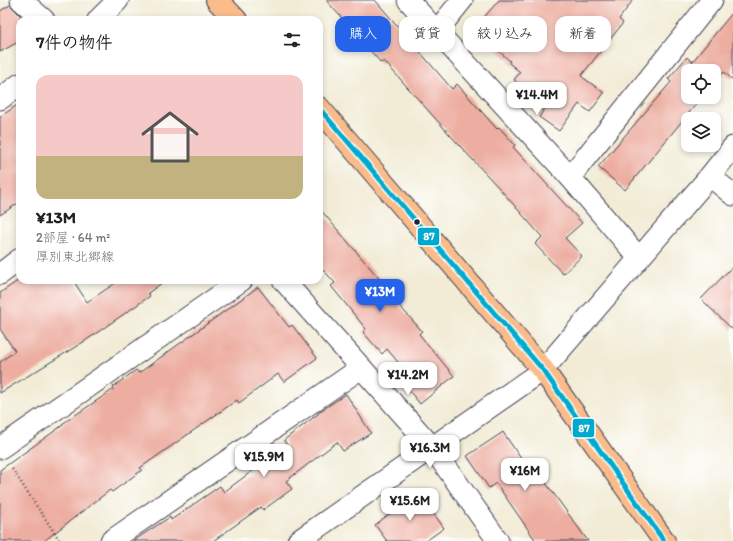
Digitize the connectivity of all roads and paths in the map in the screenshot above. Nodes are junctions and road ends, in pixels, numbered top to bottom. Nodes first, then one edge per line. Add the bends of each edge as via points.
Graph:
1 (21, 0) edge
2 (118, 0) edge
3 (217, 0) edge
4 (408, 0) edge
5 (462, 0) edge
6 (712, 0) edge
7 (39, 16) edge
8 (102, 16) edge
9 (232, 16) edge
10 (423, 16) edge
11 (449, 16) edge
12 (455, 51) edge
13 (16, 87) edge
14 (0, 99) edge
15 (323, 113) edge
16 (733, 147) edge
17 (710, 176) junction
18 (570, 177) junction
19 (733, 195) edge
20 (639, 258) junction
21 (16, 262) edge
22 (0, 274) edge
23 (237, 284) edge
24 (287, 284) edge
25 (361, 368) junction
26 (543, 370) junction
27 (432, 447) junction
28 (4, 456) edge
29 (490, 538) edge
30 (60, 541) edge
31 (111, 541) edge
32 (298, 541) edge
33 (664, 541) edge

1 - 7 street
2 - 8 street
3 - 9 main road
4 - 10 street
5 - 11 street
6 - 18 street
12 - 18 street
13 - 14 street
15 - 26 main road
16 - 17 street
17 - 19 street
17 - 20 street
18 - 20 street
20 - 26 street
21 - 22 street
23 - 28 street
24 - 25 street
25 - 27 street
25 - 31 street
26 - 27 street
26 - 33 main road
27 - 29 street
27 - 32 street
28 - 30 path

